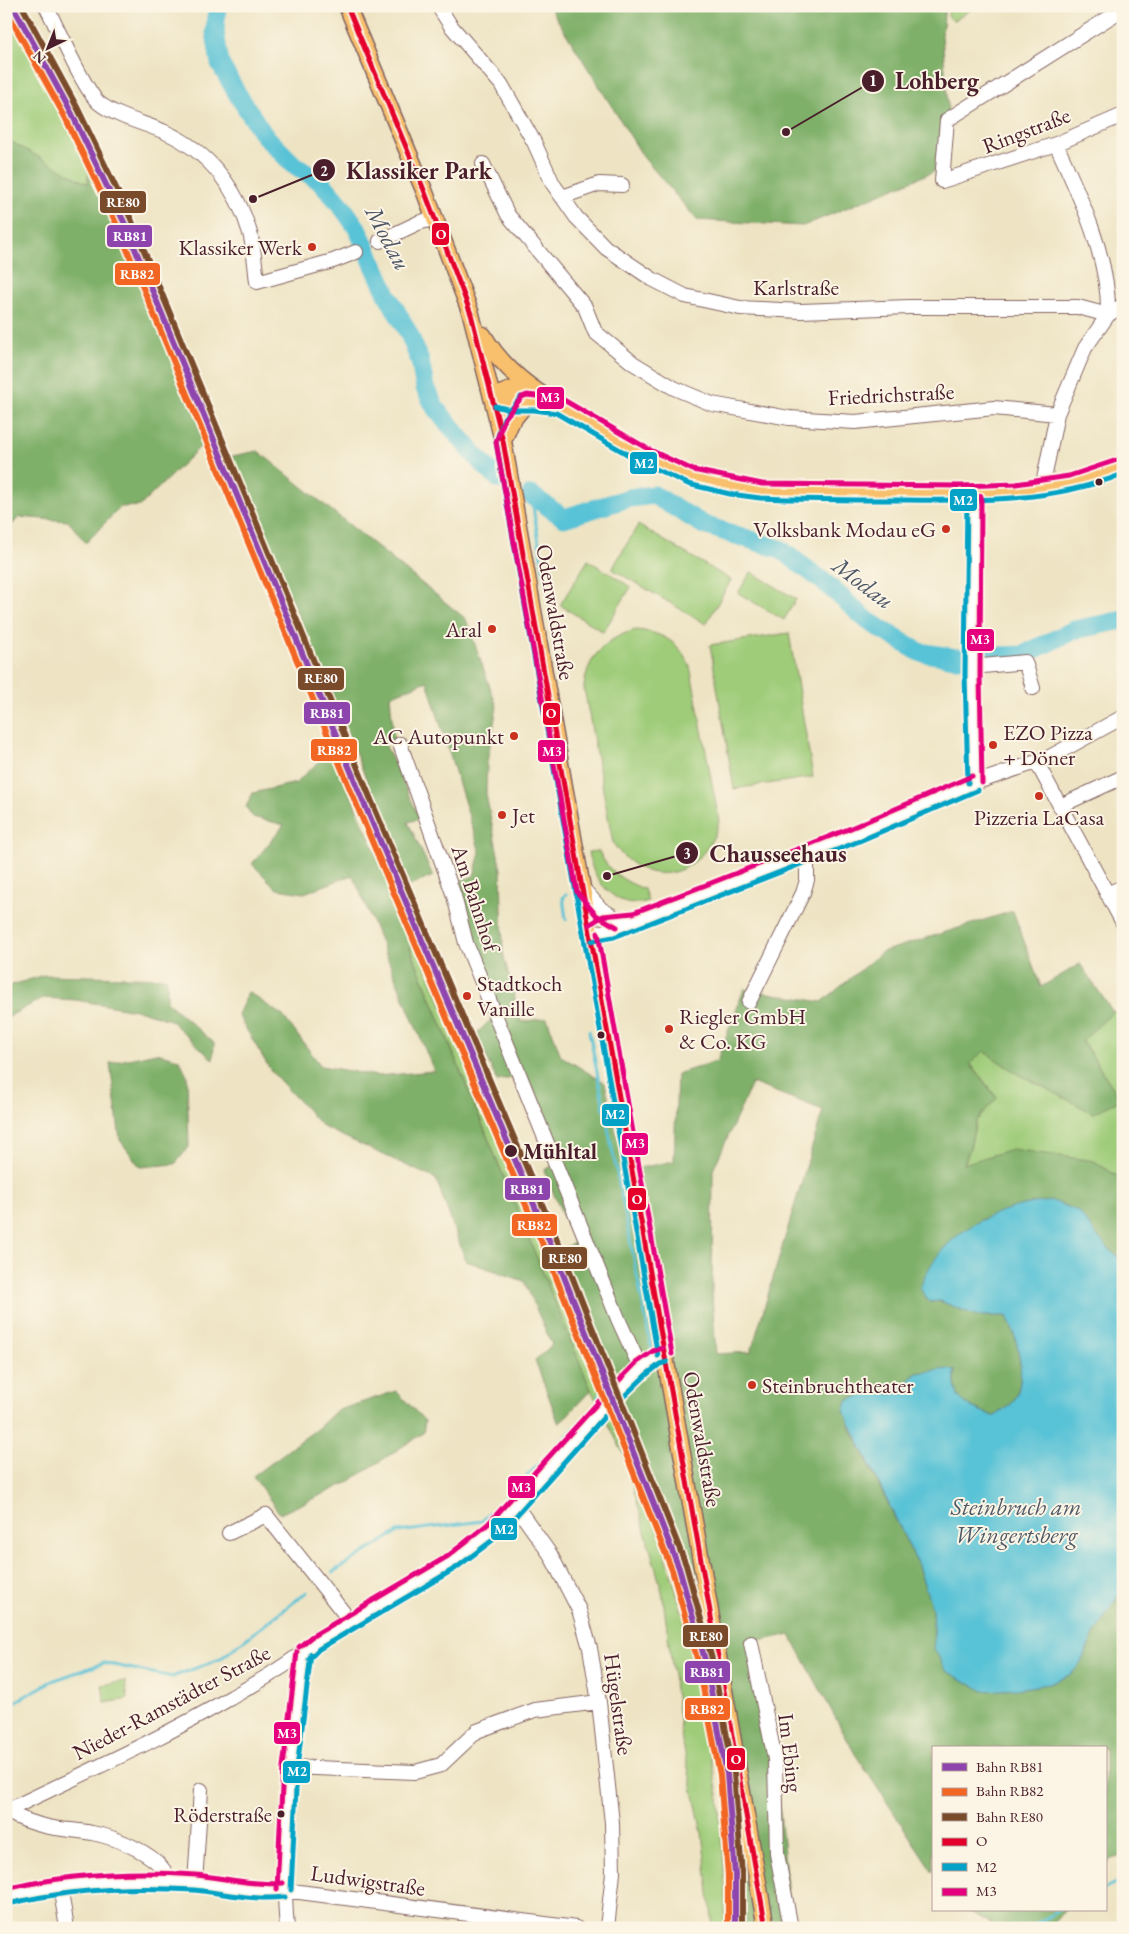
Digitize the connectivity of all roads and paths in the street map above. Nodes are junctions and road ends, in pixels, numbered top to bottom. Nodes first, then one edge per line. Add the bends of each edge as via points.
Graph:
1 (46, 6) edge
2 (347, 6) edge
3 (438, 6) edge
4 (1123, 9) edge
5 (1123, 115) edge
6 (1056, 144) junction
7 (483, 164) dead end
8 (622, 185) dead end
9 (562, 197) junction
10 (435, 218) junction
11 (380, 241) dead end
12 (356, 252) dead end
13 (1123, 304) edge
14 (471, 314) junction
15 (1108, 315) junction
16 (493, 397) junction
17 (530, 397) junction
18 (1056, 414) junction
19 (503, 441) junction
20 (1123, 466) edge
21 (1042, 489) junction
22 (974, 496) junction
23 (972, 666) junction
24 (1033, 688) dead end
25 (1123, 717) edge
26 (400, 744) dead end
27 (1037, 762) junction
28 (1123, 777) edge
29 (975, 783) junction
30 (1060, 806) junction
31 (807, 853) junction
32 (1123, 886) edge
33 (584, 890) junction
34 (1107, 894) junction
35 (635, 920) junction
36 (620, 921) junction
37 (1123, 923) edge
38 (591, 934) junction
39 (749, 1002) dead end
40 (665, 1355) junction
41 (641, 1369) junction
42 (516, 1506) junction
43 (229, 1533) dead end
44 (351, 1622) junction
45 (751, 1643) dead end
46 (304, 1653) junction
47 (599, 1702) junction
48 (290, 1766) junction
49 (201, 1790) dead end
50 (6, 1811) edge
51 (168, 1882) junction
52 (195, 1883) junction
53 (60, 1886) junction
54 (284, 1890) junction
55 (6, 1897) edge
56 (479, 1922) edge
57 (66, 1928) edge
58 (287, 1928) edge
59 (576, 1928) edge
60 (607, 1928) edge
61 (766, 1928) edge
62 (791, 1928) edge

1 - 12 street via 89,89 100,103 179,139 214,166 230,185 250,233 257,282
2 - 10 main road
3 - 9 street, Karlstraße via 501,84
4 - 6 street, Ringstraße via 947,120 942,181
5 - 6 street, Ringstraße
6 - 15 street via 1098,250 1108,296
7 - 18 street, Friedrichstraße via 508,215 585,307 595,332 633,364 674,388 712,404 789,418 855,422 994,408
8 - 9 street via 599,184
9 - 15 street, Karlstraße via 606,248 652,280 685,296 740,308 801,311 1078,307
10 - 11 street
10 - 14 main road
13 - 15 street
14 - 16 main road, Odenwaldstraße
14 - 17 main road via 499,359
15 - 18 street via 1085,348
16 - 17 main road via 511,403
16 - 19 main road, Odenwaldstraße
17 - 19 main road via 511,422
17 - 22 main road via 559,406 664,466 713,484 761,491
18 - 21 street
19 - 33 main road, Odenwaldstraße
20 - 21 main road via 1086,482
21 - 22 main road
22 - 23 street
23 - 24 street via 1025,662
23 - 29 street
25 - 27 street
26 - 41 street, Am Bahnhof via 454,896 466,943
27 - 29 street
27 - 30 street
28 - 30 street
29 - 31 street
30 - 34 street
31 - 35 street
31 - 39 street via 807,880 803,893
32 - 34 street
33 - 36 street via 601,910
33 - 38 main road, Odenwaldstraße
34 - 37 street
35 - 36 street
35 - 38 street
36 - 38 street via 601,925
38 - 40 main road, Odenwaldstraße
40 - 41 street, Nieder-Ramstädter Straße
40 - 61 main road, Odenwaldstraße
41 - 42 street, Nieder-Ramstädter Straße
42 - 44 street, Nieder-Ramstädter Straße via 493,1530 452,1562
42 - 47 street, Hügelstraße via 550,1554 579,1610 590,1648
43 - 44 street via 266,1515
44 - 46 street, Nieder-Ramstädter Straße
45 - 62 street, Im Ebing via 775,1759 777,1854
46 - 48 street
46 - 50 street, Nieder-Ramstädter Straße via 168,1733
47 - 48 street via 535,1710 477,1731 441,1765 415,1772
47 - 60 street, Hügelstraße via 612,1824 613,1873
48 - 54 street
49 - 52 street
50 - 51 street via 20,1819 51,1828 93,1833 137,1849 161,1865 168,1874
51 - 52 street, Ludwigstraße
51 - 53 street, Ludwigstraße
52 - 54 street, Ludwigstraße
53 - 55 street, Ludwigstraße
53 - 57 street
54 - 56 street, Ludwigstraße
54 - 58 street
56 - 59 street, Ludwigstraße

